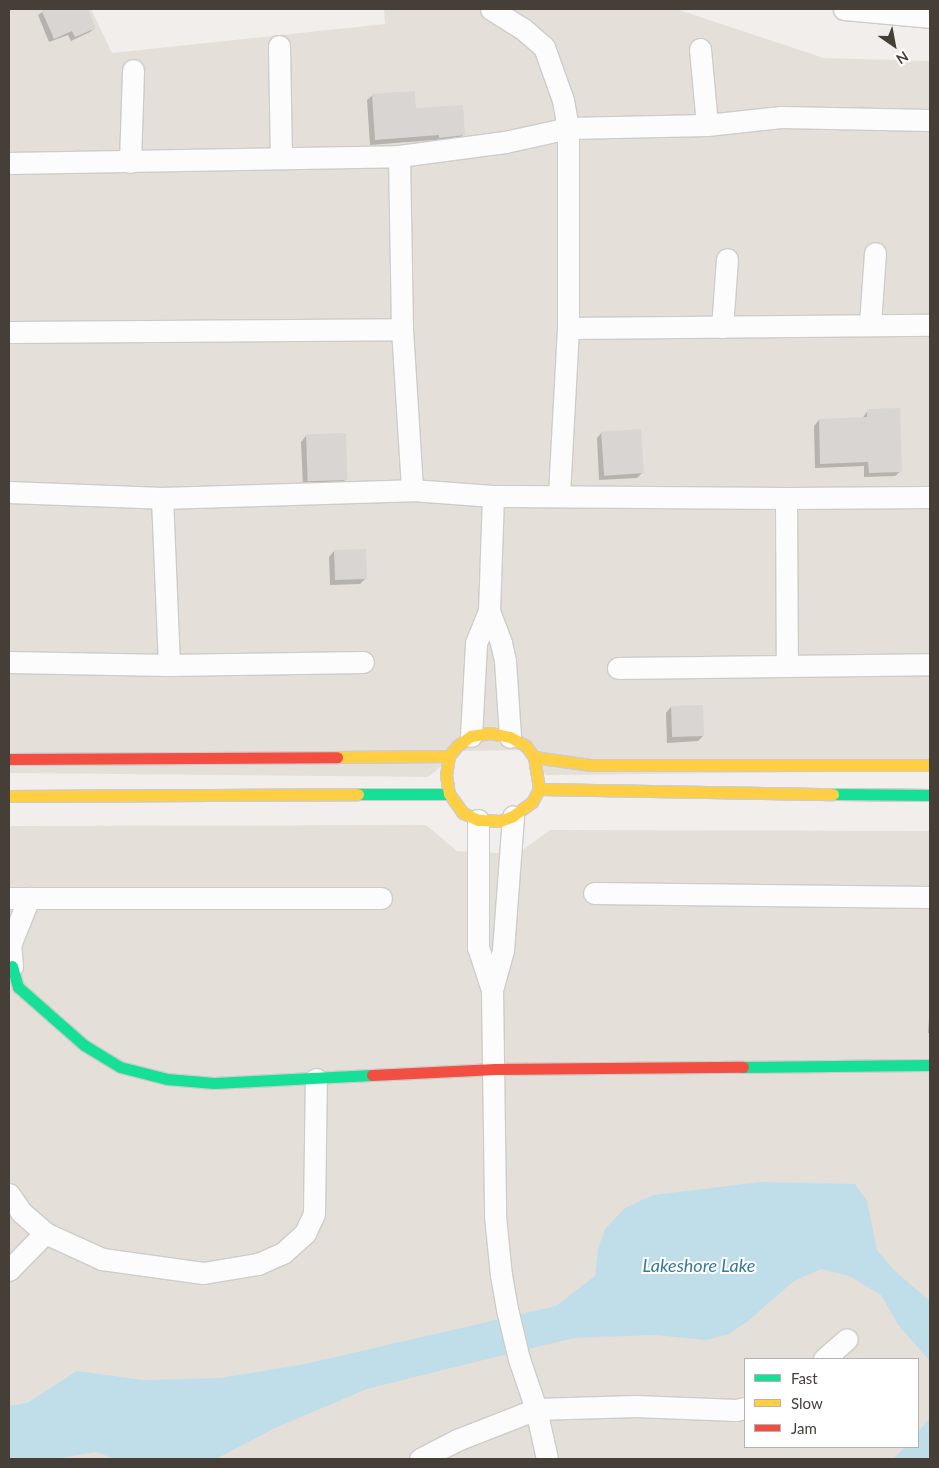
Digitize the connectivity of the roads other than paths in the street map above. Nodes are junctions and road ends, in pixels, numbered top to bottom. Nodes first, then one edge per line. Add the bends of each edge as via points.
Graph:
1 (491, 9) edge
2 (844, 9) edge
3 (930, 17) edge
4 (279, 46) dead end
5 (700, 49) dead end
6 (134, 70) dead end
7 (930, 120) edge
8 (707, 125) junction
9 (568, 128) junction
10 (399, 156) junction
11 (281, 158) junction
12 (130, 162) junction
13 (9, 163) edge
14 (875, 254) dead end
15 (727, 259) dead end
16 (870, 324) junction
17 (930, 325) edge
18 (722, 327) junction
19 (568, 328) junction
20 (402, 329) junction
21 (9, 332) edge
22 (412, 490) junction
23 (9, 492) edge
24 (493, 496) junction
25 (559, 496) junction
26 (930, 497) edge
27 (162, 498) junction
28 (786, 498) junction
29 (489, 611) junction
30 (9, 662) edge
31 (363, 662) dead end
32 (169, 664) junction
33 (787, 664) junction
34 (930, 664) edge
35 (618, 668) dead end
36 (471, 736) junction
37 (510, 737) junction
38 (449, 756) junction
39 (534, 757) junction
40 (9, 759) edge
41 (930, 765) edge
42 (539, 789) junction
43 (449, 794) junction
44 (930, 795) edge
45 (9, 796) edge
46 (513, 816) junction
47 (478, 820) junction
48 (594, 893) dead end
49 (930, 897) edge
50 (19, 898) edge
51 (381, 898) dead end
52 (10, 967) edge
53 (492, 990) junction
54 (930, 1065) edge
55 (495, 1069) junction
56 (316, 1079) junction
57 (9, 1194) edge
58 (45, 1233) junction
59 (9, 1270) edge
60 (847, 1339) dead end
61 (825, 1358) edge
62 (744, 1408) edge
63 (536, 1409) junction
64 (420, 1459) edge
65 (547, 1459) edge

1 - 9 street via 522,28 544,47 563,100
2 - 3 street
4 - 11 street
5 - 8 street
6 - 12 street
7 - 8 street via 781,117
8 - 9 street
9 - 10 street via 505,142
9 - 19 street
10 - 11 street
10 - 20 street
11 - 12 street
12 - 13 street
14 - 16 street
15 - 18 street
16 - 17 street
16 - 18 street
18 - 19 street
19 - 25 street
20 - 21 street
20 - 22 street
22 - 24 street
22 - 27 street
23 - 27 street
24 - 25 street
24 - 29 street
25 - 28 street
26 - 28 street
27 - 32 street
28 - 33 street
29 - 36 street via 476,643
29 - 37 street via 505,661
30 - 32 street
31 - 32 street
33 - 34 street
33 - 35 street
36 - 37 street via 490,733
36 - 38 street
37 - 39 street via 526,746
38 - 40 street
38 - 43 street via 446,775
39 - 41 street via 592,765
39 - 42 street
42 - 44 street
42 - 46 street via 532,802
43 - 45 street
43 - 47 street via 463,813
46 - 47 street via 500,821
46 - 53 street via 503,950
47 - 53 street via 478,947
48 - 49 street
50 - 51 street
50 - 52 street via 10,945
52 - 56 street via 18,987 84,1045 120,1067 166,1079 214,1083
53 - 55 street
54 - 55 street
55 - 56 street
55 - 63 street via 495,1216 508,1313
56 - 58 street via 314,1214 305,1233 283,1253 258,1264 203,1273 102,1259
57 - 58 street via 21,1212
58 - 59 street
60 - 61 street
62 - 63 street via 635,1406
63 - 64 street via 457,1440
63 - 65 street

